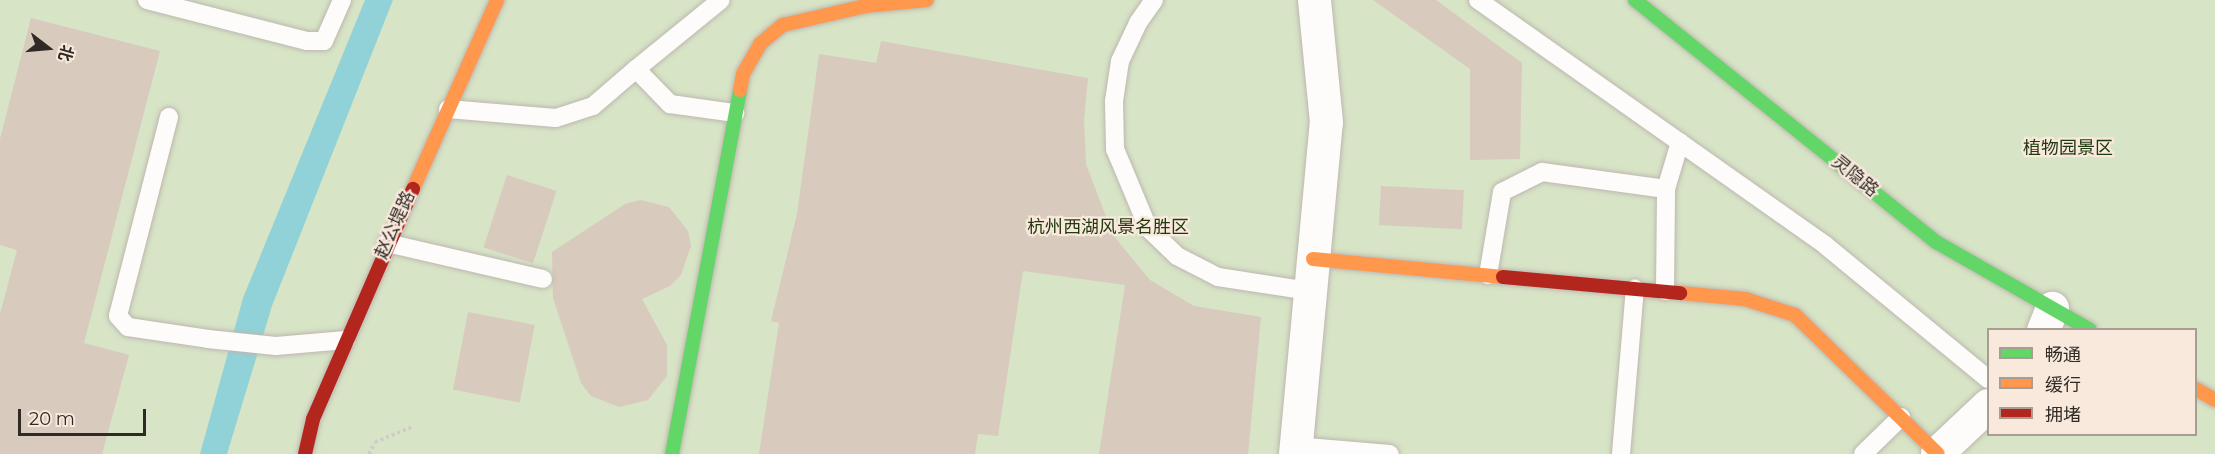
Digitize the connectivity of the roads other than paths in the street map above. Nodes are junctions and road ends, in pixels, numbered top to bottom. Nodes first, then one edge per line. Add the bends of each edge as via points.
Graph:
1 (147, 0) edge
2 (342, 0) edge
3 (497, 0) edge
4 (721, 0) edge
5 (927, 0) edge
6 (1154, 0) edge
7 (1314, 0) edge
8 (1478, 0) edge
9 (1635, 0) edge
10 (636, 69) junction
11 (448, 109) junction
12 (735, 113) junction
13 (169, 117) dead end
14 (1680, 142) junction
15 (1666, 189) junction
16 (387, 243) junction
17 (1313, 259) junction
18 (1488, 275) junction
19 (543, 279) dead end
20 (1635, 289) junction
21 (1310, 291) junction
22 (1665, 291) junction
23 (2047, 319) edge
24 (2082, 328) edge
25 (346, 340) junction
26 (1987, 377) edge
27 (2197, 390) edge
28 (2215, 400) edge
29 (1987, 407) edge
30 (1901, 417) junction
31 (1295, 450) edge
32 (305, 454) edge
33 (672, 454) edge
34 (1390, 454) edge
35 (1621, 454) edge
36 (1863, 454) edge
37 (1938, 454) edge

1 - 2 lane via 324,41
3 - 11 street, 赵公堤路
4 - 10 lane
5 - 12 street via 865,6 783,25 760,44 743,74
6 - 21 lane via 1119,62 1114,102 1115,149 1148,228 1177,256 1218,277
7 - 17 street via 1326,122
8 - 14 lane
9 - 23 street, 灵隐路 via 1936,242
10 - 11 lane via 593,106 556,118
10 - 12 lane via 670,104
11 - 16 street, 赵公堤路
12 - 33 street
13 - 25 lane via 118,316 128,327 218,340 276,346
14 - 15 lane
14 - 26 lane via 1825,244
15 - 18 lane via 1542,172 1502,192
15 - 22 lane
16 - 19 lane
16 - 25 street, 赵公堤路
17 - 18 street
17 - 21 street
18 - 20 street
20 - 22 street
20 - 35 lane
21 - 31 street
22 - 30 street via 1745,298 1795,315
23 - 24 street, 灵隐路
25 - 32 street, 赵公堤路 via 313,419
27 - 28 street
29 - 37 street
30 - 36 lane
30 - 37 street
31 - 34 lane

